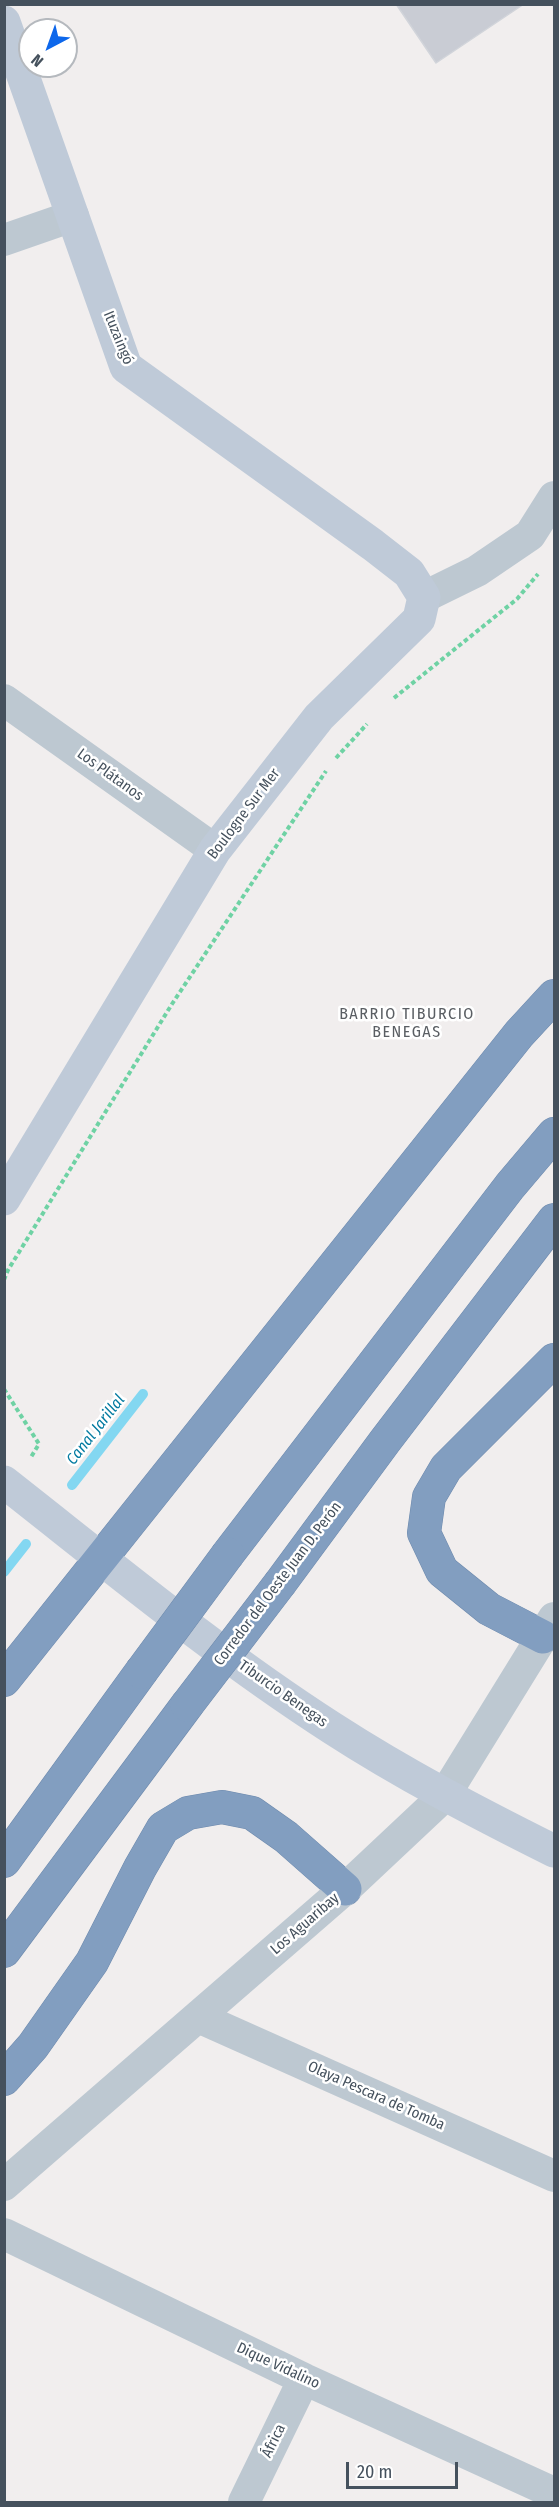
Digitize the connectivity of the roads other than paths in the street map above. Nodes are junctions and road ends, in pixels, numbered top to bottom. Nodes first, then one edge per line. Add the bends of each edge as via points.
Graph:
1 (4, 22) edge
2 (73, 216) junction
3 (4, 240) edge
4 (555, 497) edge
5 (424, 597) junction
6 (4, 700) edge
7 (214, 850) junction
8 (555, 996) edge
9 (555, 1134) edge
10 (4, 1199) edge
11 (555, 1220) edge
12 (555, 1360) edge
13 (8, 1485) edge
14 (100, 1558) junction
15 (549, 1627) edge
16 (4, 1680) edge
17 (444, 1796) junction
18 (555, 1851) edge
19 (4, 1861) edge
20 (345, 1889) junction
21 (4, 1950) edge
22 (198, 2017) junction
23 (4, 2079) edge
24 (555, 2176) edge
25 (4, 2185) edge
26 (4, 2234) edge
27 (304, 2379) junction
28 (555, 2493) edge
29 (244, 2502) edge

1 - 2 street, Ituzaingó
2 - 3 street
2 - 5 street, Ituzaingó via 126,367 373,545 409,573
4 - 5 street via 530,535 477,571
5 - 7 street, Boulogne Sur Mer via 419,619 319,717
6 - 7 street, Los Plátanos
7 - 10 street, Boulogne Sur Mer
8 - 14 highway via 519,1034
9 - 19 highway, bridge via 510,1186 228,1554
11 - 21 highway, Corredor del Oeste Juan D. Perón, bridge
12 - 15 highway via 446,1468 429,1497 424,1533 442,1571 489,1609
13 - 14 street, Tiburcio Benegas
14 - 16 highway
14 - 17 street, Tiburcio Benegas via 268,1684
15 - 17 street, Los Aguaribay
17 - 18 street, Tiburcio Benegas
17 - 20 street, Los Aguaribay
20 - 22 street, Los Aguaribay
20 - 23 highway via 252,1813 222,1807 188,1813 163,1828 92,1962 33,2046
22 - 24 street, Olaya Pescara de Tomba
22 - 25 street, Los Aguaribay
26 - 27 street, Dique Vidalino
27 - 28 street, Dique Vidalino
27 - 29 street, África

